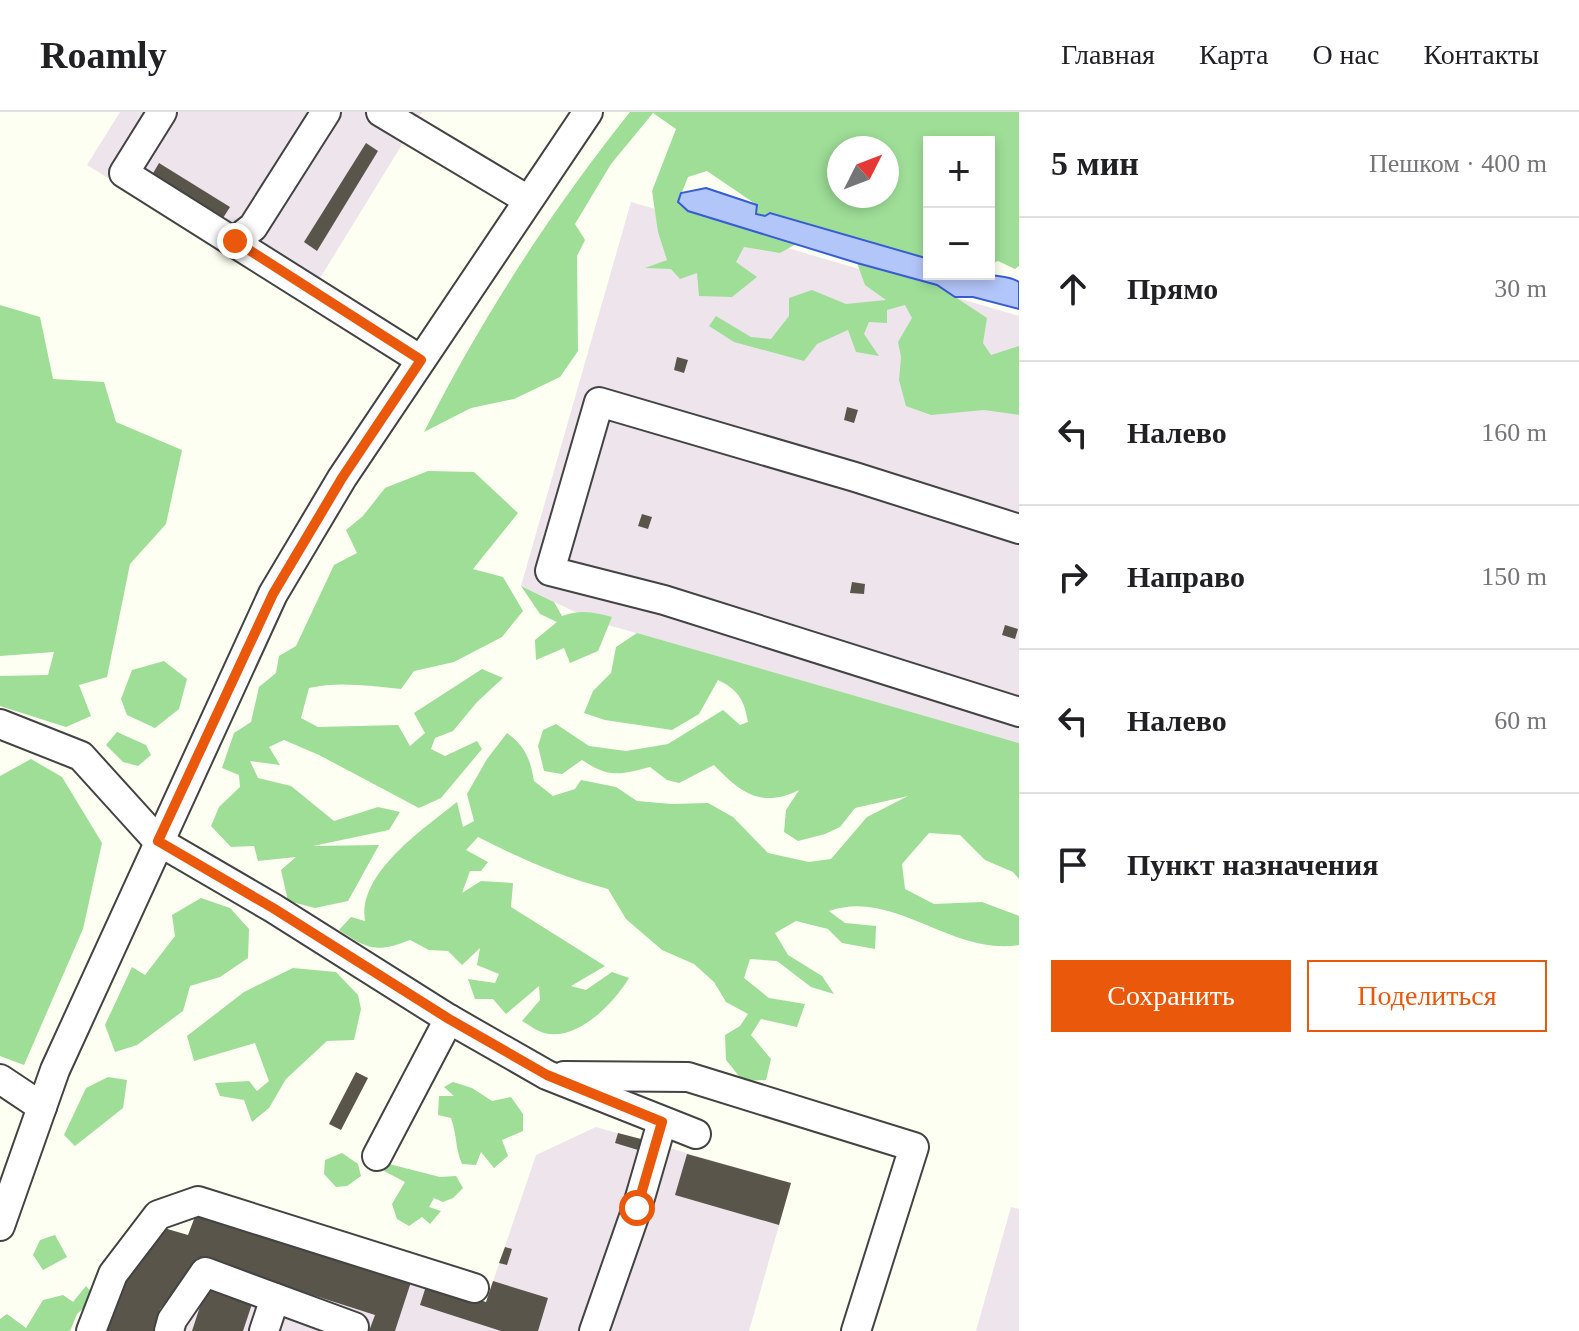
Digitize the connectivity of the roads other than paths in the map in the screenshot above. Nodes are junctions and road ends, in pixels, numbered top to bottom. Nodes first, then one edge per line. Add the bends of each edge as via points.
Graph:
1 (162, 112) edge
2 (326, 112) edge
3 (381, 112) edge
4 (588, 112) edge
5 (528, 200) junction
6 (235, 241) junction
7 (421, 360) junction
8 (1019, 529) edge
9 (1019, 712) edge
10 (0, 724) edge
11 (158, 841) junction
12 (449, 1019) junction
13 (547, 1075) junction
14 (0, 1079) edge
15 (42, 1107) junction
16 (662, 1122) junction
17 (696, 1134) dead end
18 (377, 1156) dead end
19 (0, 1226) edge
20 (474, 1288) dead end
21 (275, 1298) junction
22 (91, 1331) edge
23 (169, 1331) edge
24 (264, 1331) edge
25 (353, 1331) edge
26 (594, 1331) edge
27 (856, 1331) edge

1 - 6 street via 124,173
2 - 6 street via 253,227
3 - 5 street
4 - 5 street
5 - 7 street
6 - 7 street
7 - 11 street via 273,594
8 - 9 street via 599,402 550,571 664,600
10 - 11 street via 81,756
11 - 12 street
11 - 15 street
12 - 13 street
12 - 18 street
13 - 16 street
13 - 27 street via 688,1077 914,1147
14 - 15 street
15 - 19 street
16 - 17 street
16 - 26 street
20 - 22 street via 198,1201 158,1215 113,1274
21 - 23 street via 205,1272
21 - 24 street
21 - 25 street via 354,1327

